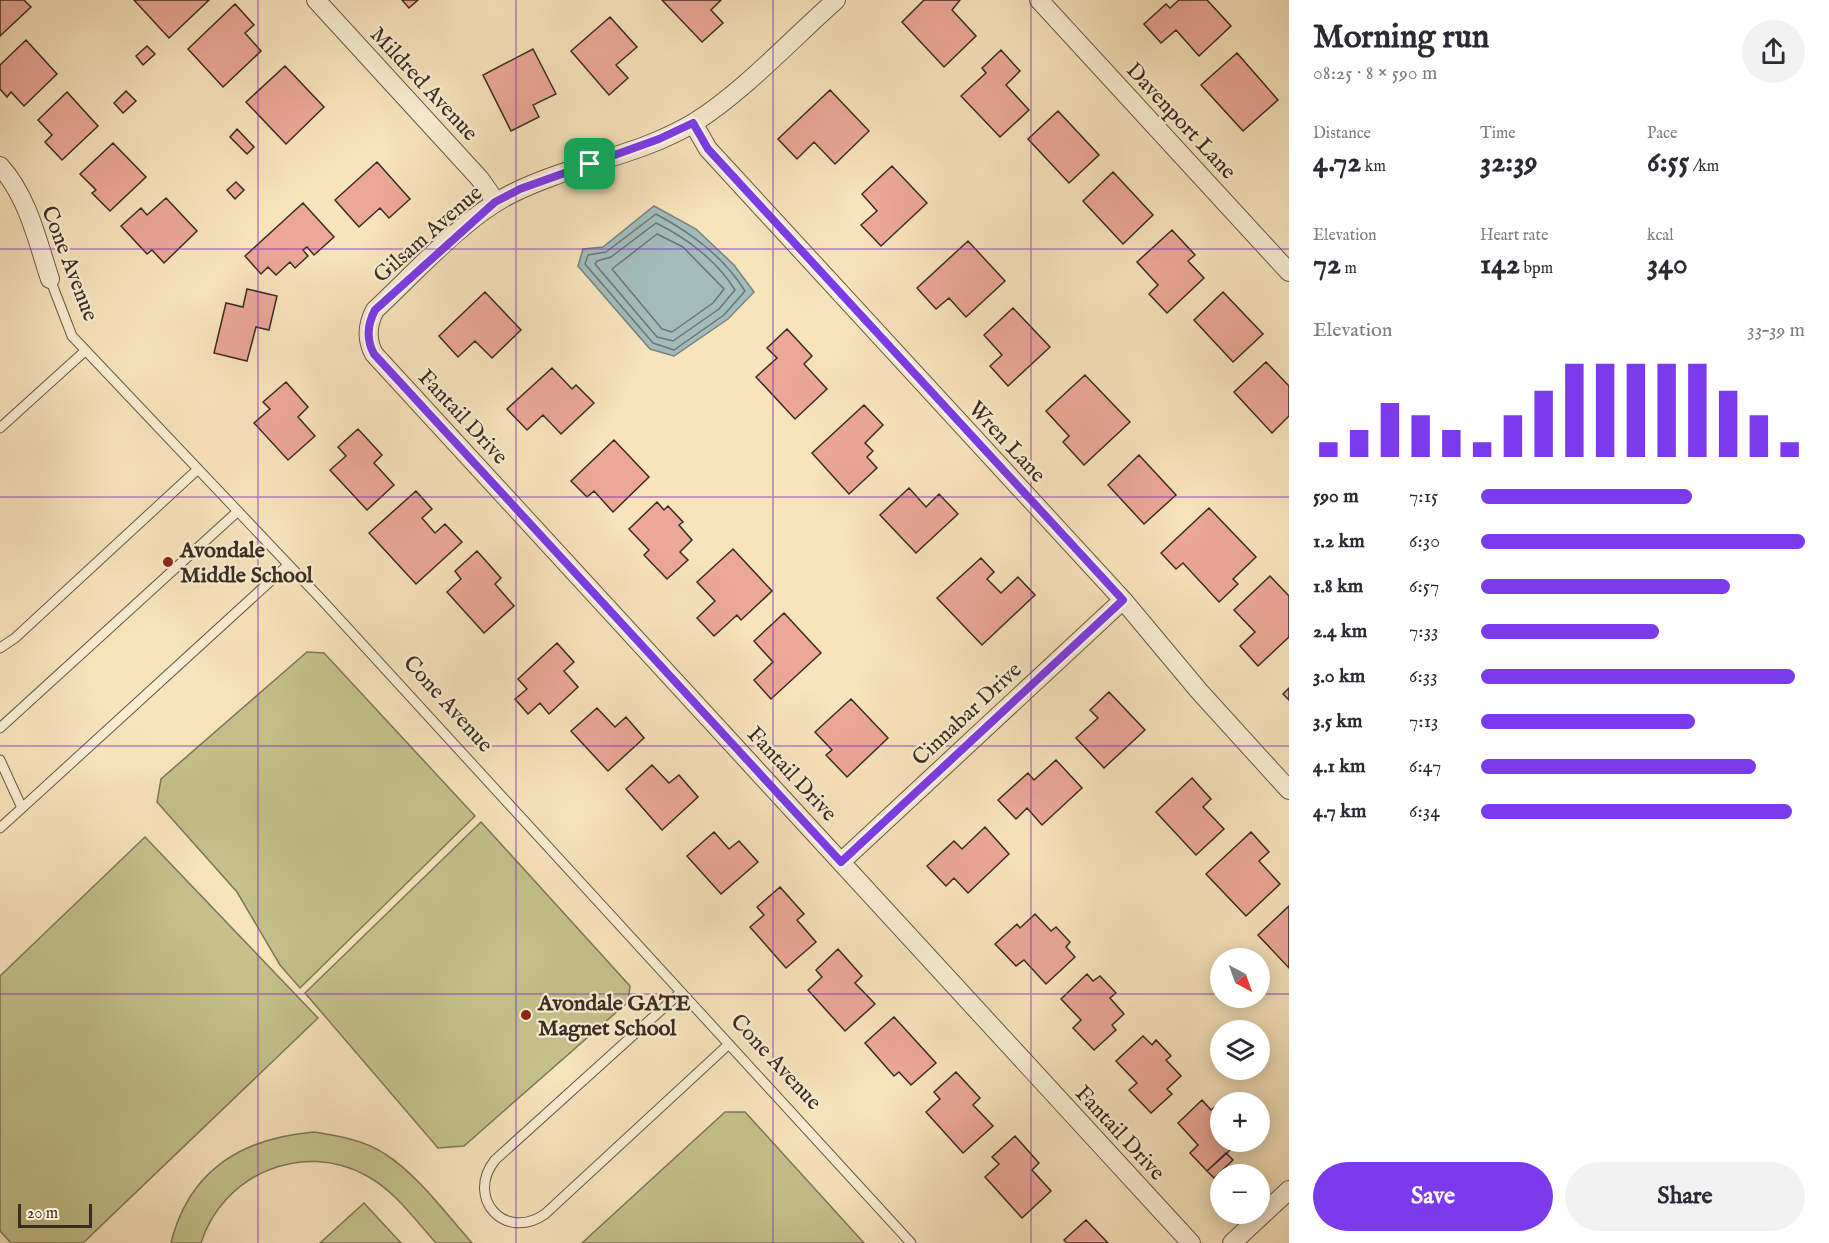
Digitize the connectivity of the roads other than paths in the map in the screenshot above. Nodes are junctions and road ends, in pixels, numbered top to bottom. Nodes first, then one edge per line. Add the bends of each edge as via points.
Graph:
1 (316, 0) edge
2 (836, 0) edge
3 (1039, 0) edge
4 (693, 123) junction
5 (0, 166) edge
6 (495, 202) junction
7 (1289, 272) edge
8 (50, 279) joint
9 (368, 332) joint
10 (86, 351) junction
11 (0, 428) edge
12 (197, 470) junction
13 (237, 512) junction
14 (288, 565) junction
15 (1123, 600) junction
16 (0, 648) edge
17 (0, 728) edge
18 (0, 760) edge
19 (1289, 790) edge
20 (22, 808) junction
21 (0, 828) edge
22 (841, 862) junction
23 (681, 992) junction
24 (729, 1044) junction
25 (1289, 1190) edge
26 (911, 1243) edge
27 (1191, 1243) edge
28 (1232, 1243) edge

1 - 6 street, Mildred Avenue via 480,178
2 - 4 street, Gilsam Avenue
3 - 7 street, Davenport Lane
4 - 6 street, Gilsam Avenue
4 - 15 street, Wren Lane via 708,149
5 - 8 street, Cone Avenue via 12,179 30,218
6 - 9 street, Gilsam Avenue via 375,310
8 - 10 lane, Cone Avenue via 66,327
9 - 22 street, Fantail Drive via 374,354
10 - 11 lane
10 - 12 lane, Cone Avenue
12 - 13 lane, Cone Avenue
12 - 16 lane
13 - 14 lane, Cone Avenue
13 - 17 lane
14 - 20 lane
14 - 23 lane, Cone Avenue
15 - 19 street, Wren Lane
15 - 22 street, Cinnabar Drive
18 - 20 lane
20 - 21 lane
22 - 27 street, Fantail Drive
23 - 24 lane, Cone Avenue
23 - 24 lane via 495,1160 488,1169 484,1191 493,1212 513,1223 524,1224 545,1214
24 - 26 lane, Cone Avenue
25 - 28 street

